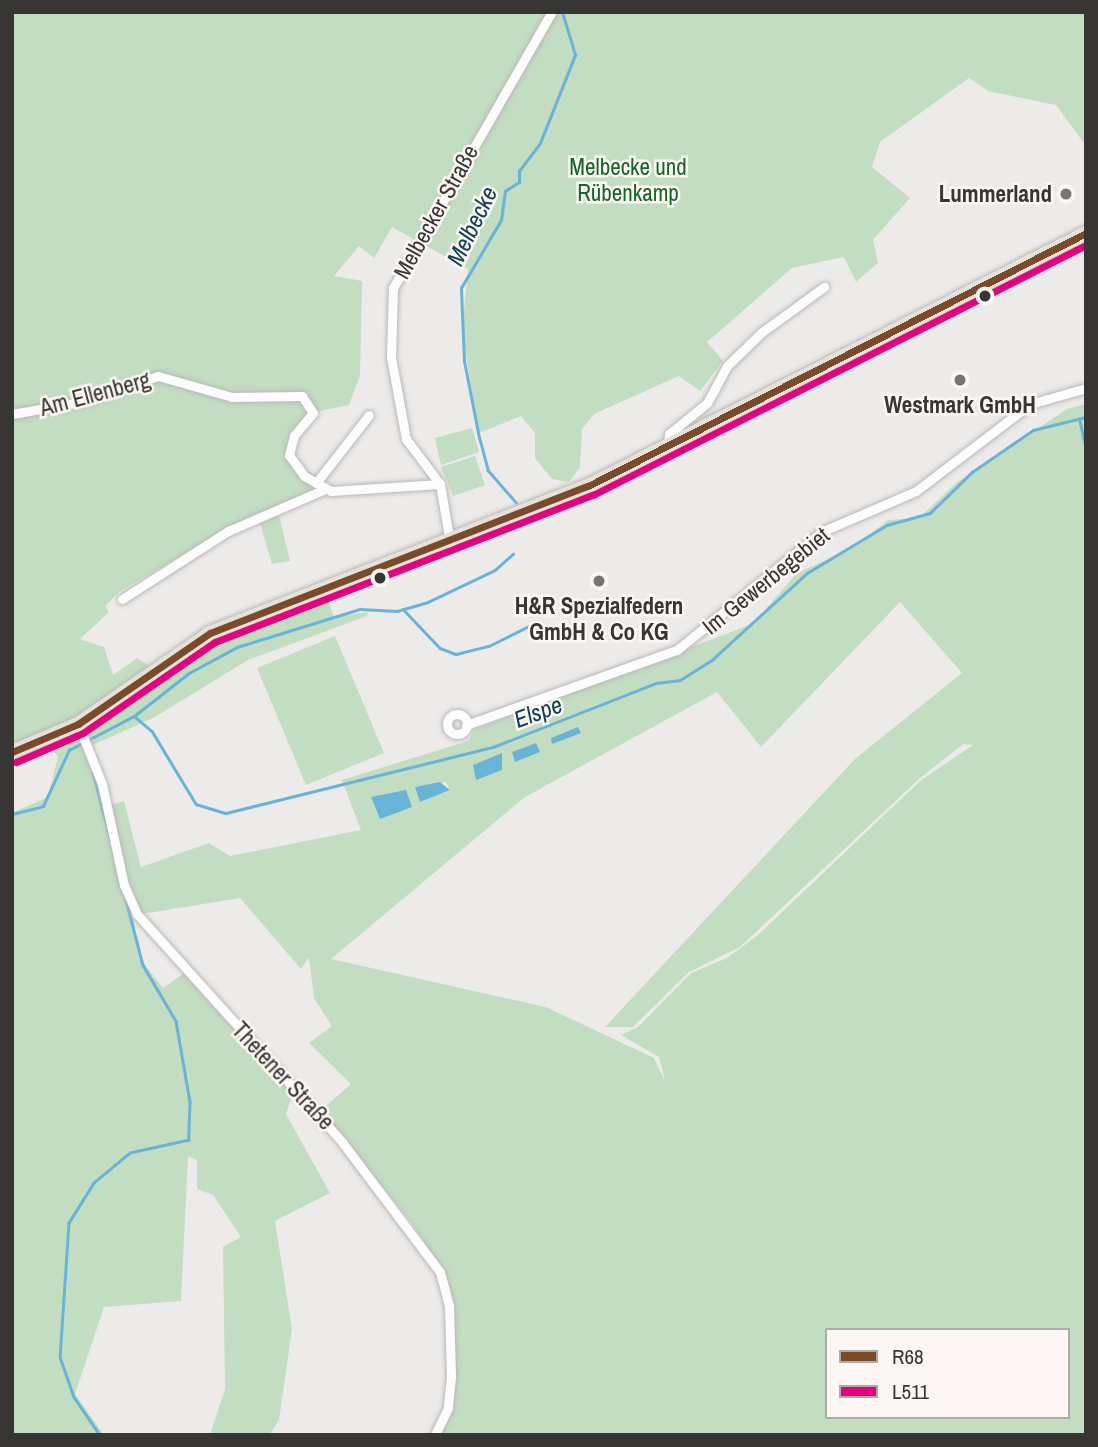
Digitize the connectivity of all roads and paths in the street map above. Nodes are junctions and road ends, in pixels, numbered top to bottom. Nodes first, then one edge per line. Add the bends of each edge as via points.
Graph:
1 (552, 12) edge
2 (1086, 233) edge
3 (824, 287) dead end
4 (1086, 388) edge
5 (12, 414) edge
6 (369, 415) dead end
7 (668, 446) junction
8 (440, 484) junction
9 (320, 486) junction
10 (450, 543) junction
11 (122, 599) dead end
12 (466, 725) dead end
13 (80, 728) junction
14 (12, 752) edge
15 (435, 1435) edge

1 - 8 street, Melbecker Straße via 393,288 391,357 406,439
2 - 7 main road
3 - 7 street via 762,332 727,366 707,403 669,433
4 - 12 street, Im Gewerbegebiet via 1030,404 916,491 823,531 677,650
5 - 9 street, Am Ellenberg via 81,402 158,376 232,397 302,396 313,413 294,436 289,455
6 - 9 street
7 - 10 main road
8 - 9 street
8 - 10 street, Melbecker Straße
9 - 11 street via 228,531
10 - 13 main road via 210,634
13 - 14 main road
13 - 15 street, Thetener Straße via 90,748 137,915 342,1142 440,1272 449,1305 451,1377 448,1408

